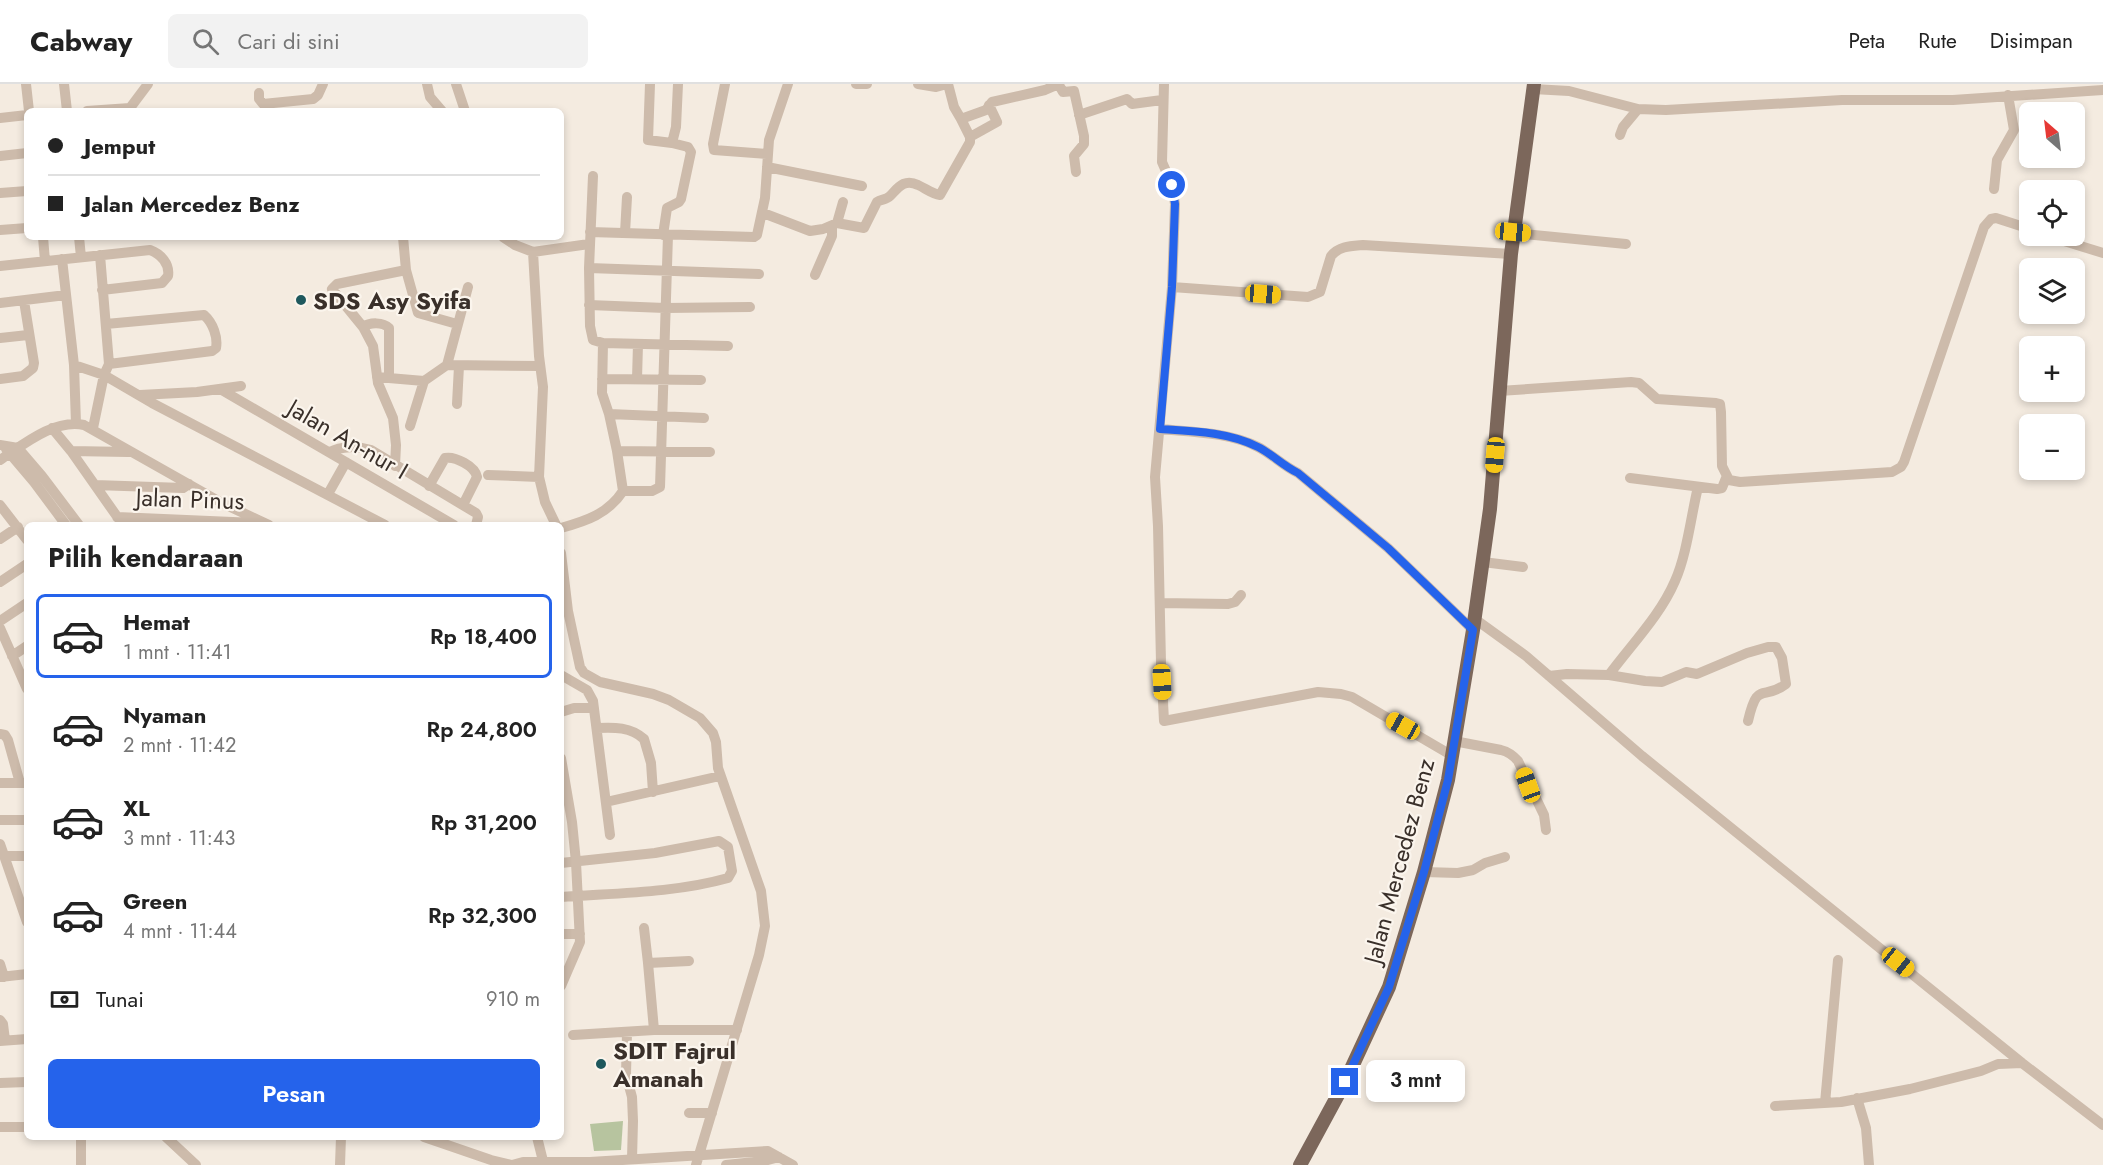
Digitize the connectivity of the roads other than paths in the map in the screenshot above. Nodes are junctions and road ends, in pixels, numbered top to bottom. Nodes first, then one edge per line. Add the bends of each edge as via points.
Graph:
1 (26, 84) edge
2 (63, 84) edge
3 (148, 84) edge
4 (323, 84) edge
5 (427, 84) edge
6 (456, 84) edge
7 (650, 84) edge
8 (678, 84) edge
9 (725, 84) edge
10 (788, 84) edge
11 (856, 84) edge
12 (867, 84) edge
13 (918, 84) edge
14 (948, 84) edge
15 (1164, 84) edge
16 (1059, 85) edge
17 (1533, 87) edge
18 (2080, 88) edge
19 (2103, 90) edge
20 (259, 93) dead end
21 (2008, 95) junction
22 (1162, 100) junction
23 (989, 105) junction
24 (29, 108) edge
25 (67, 108) edge
26 (131, 108) edge
27 (439, 108) edge
28 (464, 108) edge
29 (1638, 109) junction
30 (24, 115) edge
31 (1079, 115) junction
32 (0, 118) edge
33 (961, 119) junction
34 (1620, 135) dead end
35 (970, 137) junction
36 (672, 143) junction
37 (24, 153) edge
38 (767, 154) junction
39 (0, 156) edge
40 (767, 167) junction
41 (1076, 172) dead end
42 (593, 176) dead end
43 (862, 186) dead end
44 (1994, 189) dead end
45 (24, 191) edge
46 (0, 193) edge
47 (627, 197) dead end
48 (843, 202) dead end
49 (763, 213) junction
50 (835, 224) junction
51 (2019, 225) edge
52 (24, 228) edge
53 (0, 230) edge
54 (590, 232) junction
55 (625, 232) junction
56 (1513, 232) junction
57 (665, 235) junction
58 (43, 240) edge
59 (79, 240) edge
60 (403, 240) edge
61 (510, 240) edge
62 (589, 244) junction
63 (1626, 244) dead end
64 (2079, 246) edge
65 (533, 252) junction
66 (1511, 254) junction
67 (2103, 254) edge
68 (100, 255) junction
69 (81, 256) junction
70 (62, 259) junction
71 (45, 261) junction
72 (0, 266) edge
73 (589, 268) junction
74 (406, 270) junction
75 (667, 272) junction
76 (759, 274) dead end
77 (815, 275) dead end
78 (468, 287) dead end
79 (1172, 287) junction
80 (102, 290) junction
81 (66, 295) junction
82 (24, 301) junction
83 (0, 303) edge
84 (589, 305) junction
85 (750, 307) dead end
86 (664, 308) junction
87 (106, 324) junction
88 (457, 324) junction
89 (363, 327) junction
90 (28, 335) junction
91 (0, 338) edge
92 (603, 343) junction
93 (665, 343) junction
94 (638, 344) junction
95 (728, 346) dead end
96 (109, 364) junction
97 (447, 365) junction
98 (74, 366) junction
99 (459, 366) junction
100 (540, 366) junction
101 (104, 375) junction
102 (377, 377) junction
103 (388, 377) junction
104 (0, 379) edge
105 (602, 379) junction
106 (637, 379) junction
107 (663, 380) junction
108 (701, 380) dead end
109 (424, 381) junction
110 (241, 386) dead end
111 (220, 389) junction
112 (1499, 391) junction
113 (138, 395) junction
114 (457, 404) dead end
115 (609, 414) junction
116 (662, 416) junction
117 (704, 418) dead end
118 (76, 423) junction
119 (410, 426) dead end
120 (52, 428) junction
121 (93, 428) junction
122 (1160, 429) junction
123 (6, 451) edge
124 (71, 451) junction
125 (617, 451) junction
126 (129, 452) junction
127 (330, 452) junction
128 (661, 452) junction
129 (710, 452) dead end
130 (346, 462) junction
131 (395, 466) junction
132 (488, 475) dead end
133 (539, 477) junction
134 (1630, 478) dead end
135 (1726, 478) junction
136 (189, 484) junction
137 (95, 485) junction
138 (429, 486) junction
139 (1698, 487) junction
140 (623, 491) junction
141 (328, 494) junction
142 (0, 505) edge
143 (463, 505) junction
144 (120, 521) edge
145 (370, 521) edge
146 (64, 522) edge
147 (77, 522) edge
148 (185, 522) edge
149 (263, 522) edge
150 (449, 522) edge
151 (477, 522) edge
152 (555, 522) edge
153 (18, 527) junction
154 (564, 527) edge
155 (24, 536) edge
156 (0, 539) edge
157 (1483, 562) junction
158 (24, 566) edge
159 (1523, 567) dead end
160 (0, 582) edge
161 (1242, 595) dead end
162 (1160, 603) junction
163 (24, 605) edge
164 (565, 610) edge
165 (0, 621) edge
166 (1474, 624) junction
167 (0, 628) edge
168 (24, 648) edge
169 (12, 656) junction
170 (1609, 675) junction
171 (1549, 676) junction
172 (564, 677) edge
173 (24, 682) edge
174 (594, 708) junction
175 (564, 711) edge
176 (1748, 721) dead end
177 (597, 728) junction
178 (0, 734) edge
179 (1453, 748) junction
180 (720, 776) junction
181 (0, 783) edge
182 (23, 783) edge
183 (564, 788) edge
184 (653, 792) junction
185 (606, 802) junction
186 (0, 820) edge
187 (24, 820) edge
188 (566, 822) edge
189 (1546, 831) dead end
190 (610, 834) dead end
191 (0, 844) edge
192 (4, 856) junction
193 (24, 856) edge
194 (1505, 857) dead end
195 (576, 861) junction
196 (564, 863) edge
197 (1424, 872) junction
198 (21, 892) edge
199 (578, 896) junction
200 (564, 897) edge
201 (24, 907) edge
202 (644, 928) dead end
203 (564, 934) edge
204 (579, 934) junction
205 (1838, 960) dead end
206 (689, 961) dead end
207 (648, 963) junction
208 (0, 964) edge
209 (24, 974) edge
210 (564, 974) edge
211 (2, 977) edge
212 (0, 1020) edge
213 (654, 1030) junction
214 (737, 1030) junction
215 (627, 1032) junction
216 (573, 1035) dead end
217 (24, 1039) edge
218 (2, 1040) edge
219 (2022, 1064) junction
220 (24, 1082) edge
221 (0, 1083) edge
222 (1857, 1098) junction
223 (1825, 1103) junction
224 (1774, 1106) dead end
225 (689, 1113) dead end
226 (712, 1113) junction
227 (2103, 1125) edge
228 (0, 1127) edge
229 (24, 1127) edge
230 (0, 1133) edge
231 (24, 1133) edge
232 (81, 1140) edge
233 (169, 1140) edge
234 (341, 1140) edge
235 (433, 1140) edge
236 (538, 1140) edge
237 (779, 1156) junction
238 (491, 1160) junction
239 (632, 1160) junction
240 (698, 1160) edge
241 (544, 1164) edge
242 (81, 1165) edge
243 (196, 1165) edge
244 (340, 1165) edge
245 (477, 1165) edge
246 (512, 1165) edge
247 (726, 1165) edge
248 (793, 1165) edge
249 (1300, 1165) edge
250 (1869, 1165) edge

1 - 24 street
2 - 25 street
3 - 26 street
4 - 20 street via 311,100 263,104
5 - 27 street via 430,97
6 - 28 street
7 - 36 street via 648,140
8 - 36 street
9 - 38 street via 714,150
10 - 38 street
11 - 12 street
13 - 14 street
14 - 33 street
15 - 22 street
16 - 23 street
16 - 31 street via 1062,92 1074,91
17 - 29 street via 1577,92
17 - 56 main road, Jalan Mercedez Benz
18 - 19 street
18 - 21 street
21 - 29 street
21 - 44 street via 2014,130 1997,160
22 - 31 street via 1131,104 1127,99
22 - 79 street via 1162,162 1175,204
23 - 33 street via 986,110
23 - 35 street via 997,123
29 - 34 street
30 - 32 street
31 - 41 street via 1085,142 1074,156
33 - 35 street
35 - 50 street via 940,195 904,183 887,199 877,202 864,228
36 - 57 street via 687,146 691,152 681,198 667,208
37 - 39 street
38 - 40 street
40 - 43 street
40 - 49 street
42 - 54 street
45 - 46 street
47 - 55 street
48 - 50 street
49 - 50 street via 810,231
49 - 57 street via 759,234 753,237
50 - 77 street
51 - 135 street via 1996,218 1984,227 1904,462 1897,470 1740,482
52 - 53 street
54 - 55 street
54 - 62 street
55 - 57 street
56 - 63 street
56 - 66 main road, Jalan Mercedez Benz
57 - 75 street
58 - 71 street
59 - 69 street
60 - 74 street
61 - 65 street
62 - 65 street
62 - 73 street
64 - 67 street
65 - 100 street
66 - 79 street via 1363,245 1335,252 1320,292 1308,297
66 - 112 main road, Jalan Mercedez Benz
68 - 69 street
68 - 80 street
68 - 80 street via 154,251 169,272 158,285
69 - 70 street
70 - 71 street
70 - 81 street
71 - 72 street
73 - 75 street
73 - 84 street
74 - 88 street via 418,313
74 - 89 street via 332,287
75 - 76 street
75 - 86 street
78 - 88 street
79 - 122 street
80 - 87 street
81 - 82 street
81 - 98 street
82 - 83 street
82 - 90 street
84 - 86 street
84 - 92 street via 592,337
85 - 86 street
86 - 93 street
87 - 96 street
87 - 96 street via 199,315 212,323 217,344 212,351
88 - 97 street
89 - 102 street via 374,349
89 - 103 street via 370,323 389,328
90 - 91 street
90 - 104 street via 33,368 23,376
92 - 94 street
92 - 105 street
93 - 94 street
93 - 95 street
93 - 107 street
94 - 106 street
96 - 101 street
97 - 99 street
97 - 109 street
98 - 101 street
98 - 118 street
99 - 100 street
99 - 114 street
100 - 133 street via 544,412
101 - 113 street
101 - 121 street
102 - 103 street
102 - 131 street via 393,418
103 - 109 street
105 - 106 street
105 - 115 street
106 - 107 street
107 - 108 street
107 - 116 street
109 - 119 street
110 - 111 street
111 - 113 street
111 - 127 street, Jalan An-nur I
112 - 135 street via 1631,381 1658,399 1720,404 1722,466
112 - 157 main road, Jalan Mercedez Benz
113 - 141 street
115 - 116 street
115 - 125 street
116 - 117 street
116 - 128 street
118 - 120 street
118 - 121 street
120 - 123 street
120 - 124 street
121 - 126 street
122 - 162 street via 1155,477
122 - 166 street via 1229,437 1261,448 1298,473
123 - 146 street
123 - 147 street via 42,476
124 - 126 street
124 - 137 street
125 - 128 street
125 - 140 street
126 - 136 street
127 - 130 street, Jalan An-nur I
127 - 131 street via 340,448 367,449
128 - 129 street
128 - 140 street via 659,488
130 - 141 street
130 - 150 street, Jalan An-nur I
131 - 138 street
132 - 133 street
133 - 152 street
134 - 139 street
135 - 139 street via 1722,489
136 - 137 street via 183,488
136 - 149 street
137 - 144 street
138 - 143 street
138 - 143 street via 445,458 470,466 477,477
139 - 170 street via 1674,583 1653,618
140 - 154 street via 596,516
141 - 145 street
142 - 153 street
143 - 151 street via 478,515
144 - 148 street, Jalan Pinus
153 - 155 street
153 - 156 street
157 - 159 street
157 - 166 main road, Jalan Mercedez Benz
158 - 160 street
161 - 162 street via 1228,604
162 - 179 street via 1164,721 1329,692 1352,697
163 - 165 street
164 - 180 street via 584,673 600,682 669,700 700,718 714,737
166 - 171 street
166 - 179 main road, Jalan Mercedez Benz
167 - 169 street
168 - 169 street
169 - 173 street
170 - 171 street
170 - 176 street via 1662,682 1686,672 1697,674 1747,652 1776,647 1786,684 1756,696
171 - 219 street
172 - 174 street via 587,690
174 - 175 street
174 - 177 street
177 - 184 street via 630,730 644,739
177 - 185 street
178 - 182 street via 8,740
179 - 189 street via 1501,750 1514,757 1544,816
179 - 197 main road, Jalan Mercedez Benz
180 - 184 street
180 - 214 street via 765,911 759,955
181 - 182 street
183 - 188 street
184 - 185 street
185 - 190 street
186 - 187 street
188 - 195 street
191 - 192 street
192 - 193 street
192 - 198 street
194 - 197 street via 1454,874
195 - 196 street
195 - 199 street
195 - 199 street via 655,853 718,841 728,847 732,871 725,879 691,885
197 - 249 main road, Jalan Mercedez Benz via 1389,987 1345,1082
198 - 201 street
199 - 200 street
199 - 204 street
202 - 207 street
203 - 204 street
204 - 210 street via 579,947
205 - 223 street
206 - 207 street
207 - 213 street
208 - 211 street
209 - 211 street
212 - 218 street
213 - 214 street
213 - 215 street
214 - 226 street
215 - 216 street
215 - 239 street
217 - 218 street
219 - 222 street via 1998,1064 1934,1083
219 - 227 street
220 - 221 street
222 - 223 street
222 - 250 street via 1866,1128
223 - 224 street
225 - 226 street
226 - 240 street
228 - 229 street
230 - 231 street
232 - 242 street
233 - 243 street
234 - 244 street
235 - 238 street
236 - 241 street
237 - 240 street via 768,1151
237 - 247 street
237 - 248 street
238 - 245 street
238 - 246 street
239 - 240 street
239 - 241 street
241 - 246 street

